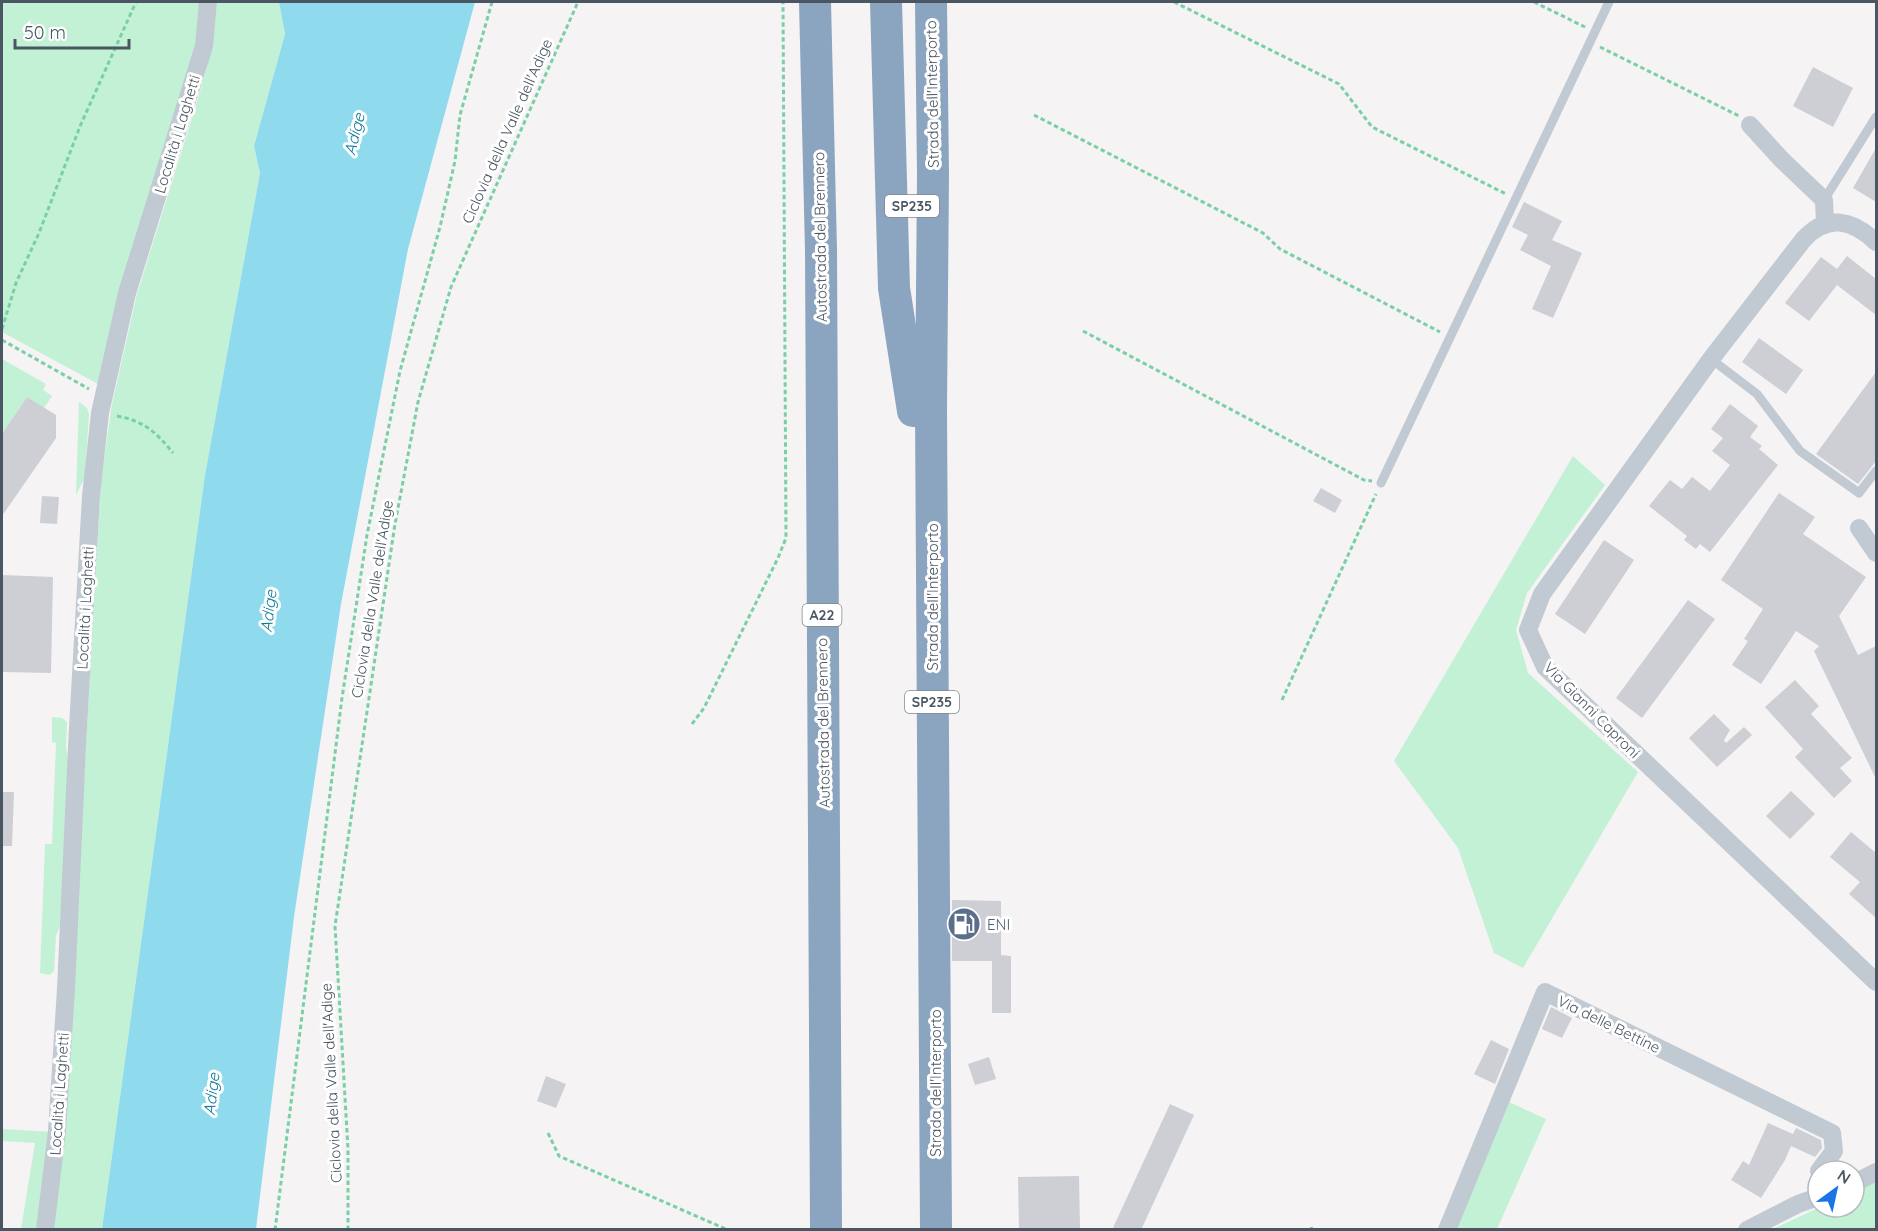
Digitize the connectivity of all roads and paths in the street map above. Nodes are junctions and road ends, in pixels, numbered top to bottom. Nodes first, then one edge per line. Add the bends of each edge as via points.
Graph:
1 (136, 2) edge
2 (208, 2) edge
3 (492, 2) edge
4 (578, 2) edge
5 (783, 2) edge
6 (815, 2) edge
7 (837, 2) edge
8 (886, 2) edge
9 (912, 2) edge
10 (931, 2) edge
11 (944, 2) edge
12 (1174, 2) edge
13 (1534, 2) edge
14 (1609, 2) edge
15 (1594, 32) junction
16 (1590, 42) junction
17 (1034, 115) dead end
18 (1876, 117) edge
19 (1750, 125) joint
20 (933, 175) junction
21 (1516, 199) junction
22 (1824, 200) junction
23 (1825, 225) junction
24 (1876, 242) edge
25 (2, 312) edge
26 (7, 313) junction
27 (2, 329) edge
28 (1083, 331) dead end
29 (1450, 337) junction
30 (2, 340) edge
31 (1711, 358) junction
32 (102, 405) junction
33 (913, 411) junction
34 (173, 453) dead end
35 (1876, 471) edge
36 (1381, 483) junction
37 (1859, 528) dead end
38 (1876, 553) edge
39 (932, 655) junction
40 (944, 695) dead end
41 (1282, 700) dead end
42 (692, 724) dead end
43 (1876, 982) edge
44 (548, 1133) dead end
45 (1828, 1159) edge
46 (1806, 1191) edge
47 (1806, 1201) edge
48 (1798, 1204) junction
49 (45, 1230) edge
50 (275, 1230) edge
51 (348, 1230) edge
52 (728, 1230) edge
53 (826, 1230) edge
54 (843, 1230) edge
55 (918, 1230) edge
56 (936, 1230) edge
57 (1447, 1230) edge
58 (1747, 1230) edge

1 - 26 path via 88,106
2 - 32 street, Località i Laghetti via 204,46 127,293
3 - 50 path via 460,115 440,227 400,371 367,535 339,722
4 - 51 path, Ciclovia della Valle dell'Adige via 451,287 418,402 395,524 335,926 348,1149
5 - 42 path via 786,538 704,708
6 - 53 highway, Autostrada del Brennero / A22 via 821,250
7 - 54 highway, Autostrada del Brennero / A22
8 - 33 highway via 894,288
9 - 33 highway, Strada dell'Interporto / SP235
10 - 20 highway, Strada dell'Interporto / SP235
11 - 20 highway via 942,82
12 - 21 path via 1340,84 1372,127
13 - 15 path
14 - 15 lane
15 - 16 lane
16 - 19 path via 1735,113
16 - 21 lane
17 - 29 path via 1263,233 1280,249
18 - 22 lane
19 - 22 street
20 - 39 highway, Strada dell'Interporto / SP235
21 - 29 lane
22 - 23 street
23 - 24 street via 1850,224
23 - 31 street, Via Gianni Caproni via 1809,233
25 - 26 path
26 - 27 path
28 - 36 path via 1364,480
29 - 36 lane
30 - 32 path
31 - 35 lane via 1757,394 1800,451 1859,493
31 - 43 street, Via Gianni Caproni via 1542,594 1528,630 1545,667
32 - 34 path via 145,425
32 - 49 street, Località i Laghetti via 91,496 58,1119
33 - 55 highway, Strada dell'Interporto / SP235
36 - 41 path
37 - 38 street
39 - 40 lane
39 - 56 highway, Strada dell'Interporto / SP235
44 - 52 path via 559,1156
45 - 57 street, Via delle Bettine via 1834,1151 1832,1133 1545,992
46 - 48 street, Via delle Bettine
47 - 48 street
48 - 58 street

